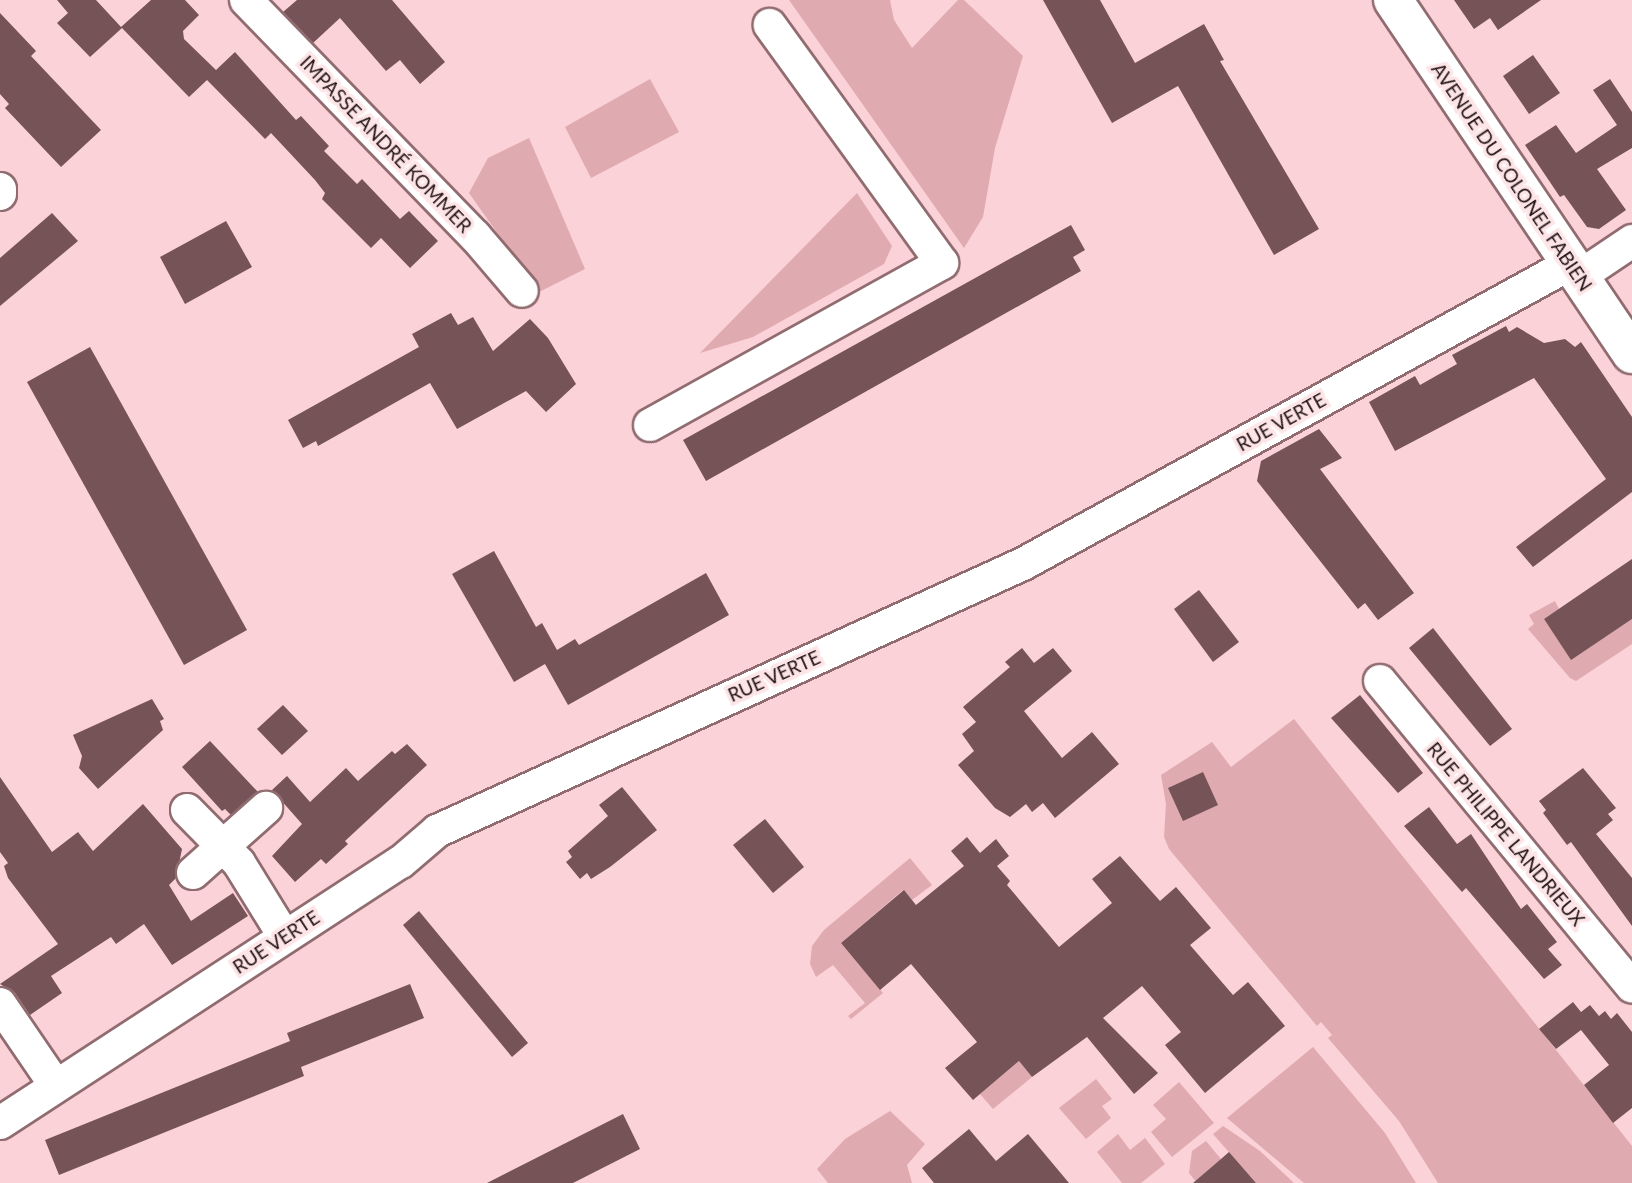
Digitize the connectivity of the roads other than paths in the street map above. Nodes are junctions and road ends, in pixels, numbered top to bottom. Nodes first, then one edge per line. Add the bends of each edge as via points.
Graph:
1 (246, 0) edge
2 (1393, 0) edge
3 (770, 25) dead end
4 (0, 189) edge
5 (0, 194) edge
6 (1632, 241) edge
7 (1575, 270) junction
8 (522, 291) dead end
9 (1632, 354) edge
10 (650, 425) dead end
11 (1380, 681) dead end
12 (266, 808) dead end
13 (187, 810) dead end
14 (221, 844) junction
15 (193, 873) dead end
16 (284, 936) junction
17 (1632, 987) edge
18 (0, 1004) edge
19 (56, 1087) junction
20 (0, 1123) edge

1 - 8 street, IMPASSE ANDRÉ KOMMER via 475,236
2 - 7 street, AVENUE DU COLONEL FABIEN
3 - 10 street via 942,263
4 - 5 street
6 - 7 street, RUE VERTE
7 - 9 street, AVENUE DU COLONEL FABIEN
7 - 16 street, RUE VERTE via 1023,564 436,831 401,862
11 - 17 street, RUE PHILIPPE LANDRIEUX
12 - 14 street
13 - 14 street
14 - 15 street
14 - 16 street via 239,863
16 - 19 street, RUE VERTE
18 - 19 street
19 - 20 street, RUE VERTE

